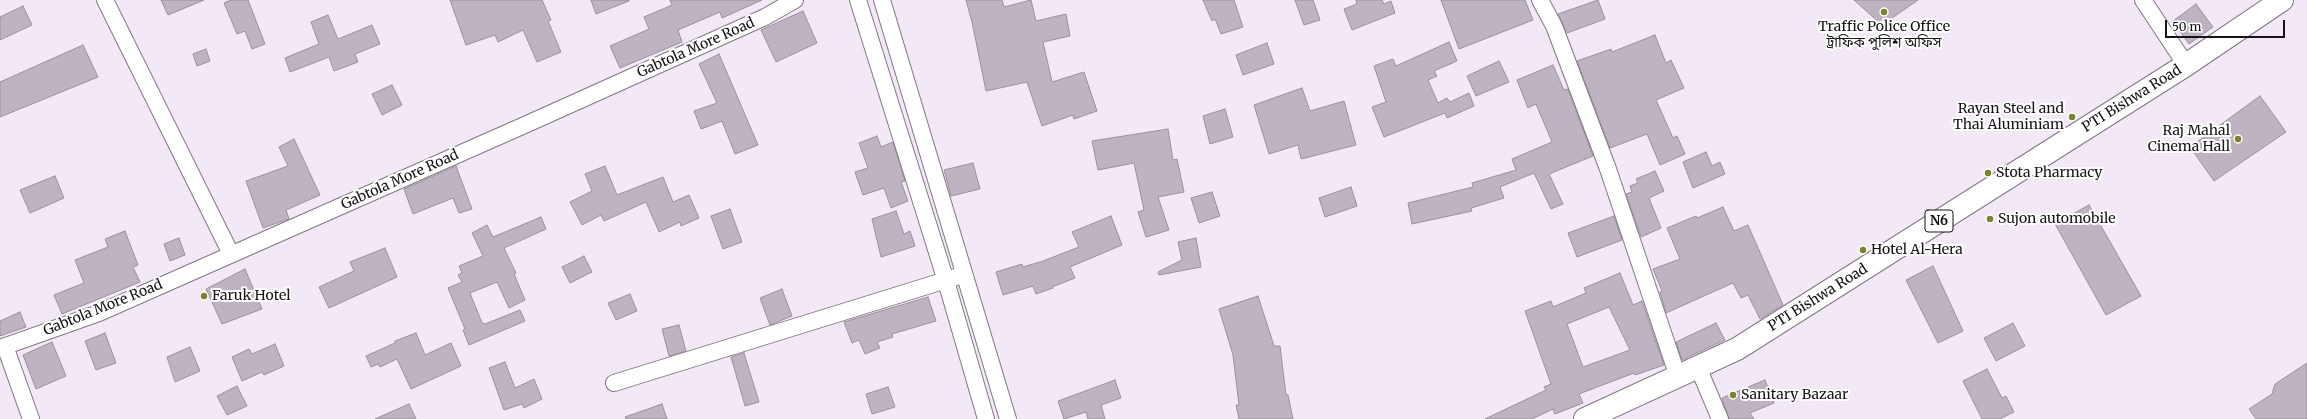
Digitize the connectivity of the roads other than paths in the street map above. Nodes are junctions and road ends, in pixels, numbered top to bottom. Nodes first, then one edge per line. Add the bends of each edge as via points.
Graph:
1 (105, 0) edge
2 (795, 0) edge
3 (858, 0) edge
4 (882, 0) edge
5 (1540, 0) edge
6 (2143, 0) edge
7 (2282, 0) edge
8 (2186, 65) junction
9 (231, 254) junction
10 (965, 273) junction
11 (946, 281) junction
12 (2, 347) edge
13 (1698, 367) junction
14 (1678, 377) junction
15 (614, 383) dead end
16 (1008, 416) edge
17 (30, 419) edge
18 (987, 419) edge
19 (1584, 419) edge
20 (1720, 419) edge

1 - 9 street
2 - 9 street, Gabtola More Road via 765,17
3 - 11 street
4 - 10 street
5 - 14 street via 1554,26 1608,169
6 - 8 street
7 - 8 highway, PTI Bishwa Road / N6
8 - 13 highway, PTI Bishwa Road / N6 via 1737,348
9 - 12 street, Gabtola More Road via 99,312
10 - 11 street
10 - 16 street
11 - 15 street
11 - 18 street
12 - 17 street
13 - 14 highway, PTI Bishwa Road / N6
13 - 20 street
14 - 19 highway, PTI Bishwa Road / N6
16 - 18 street

